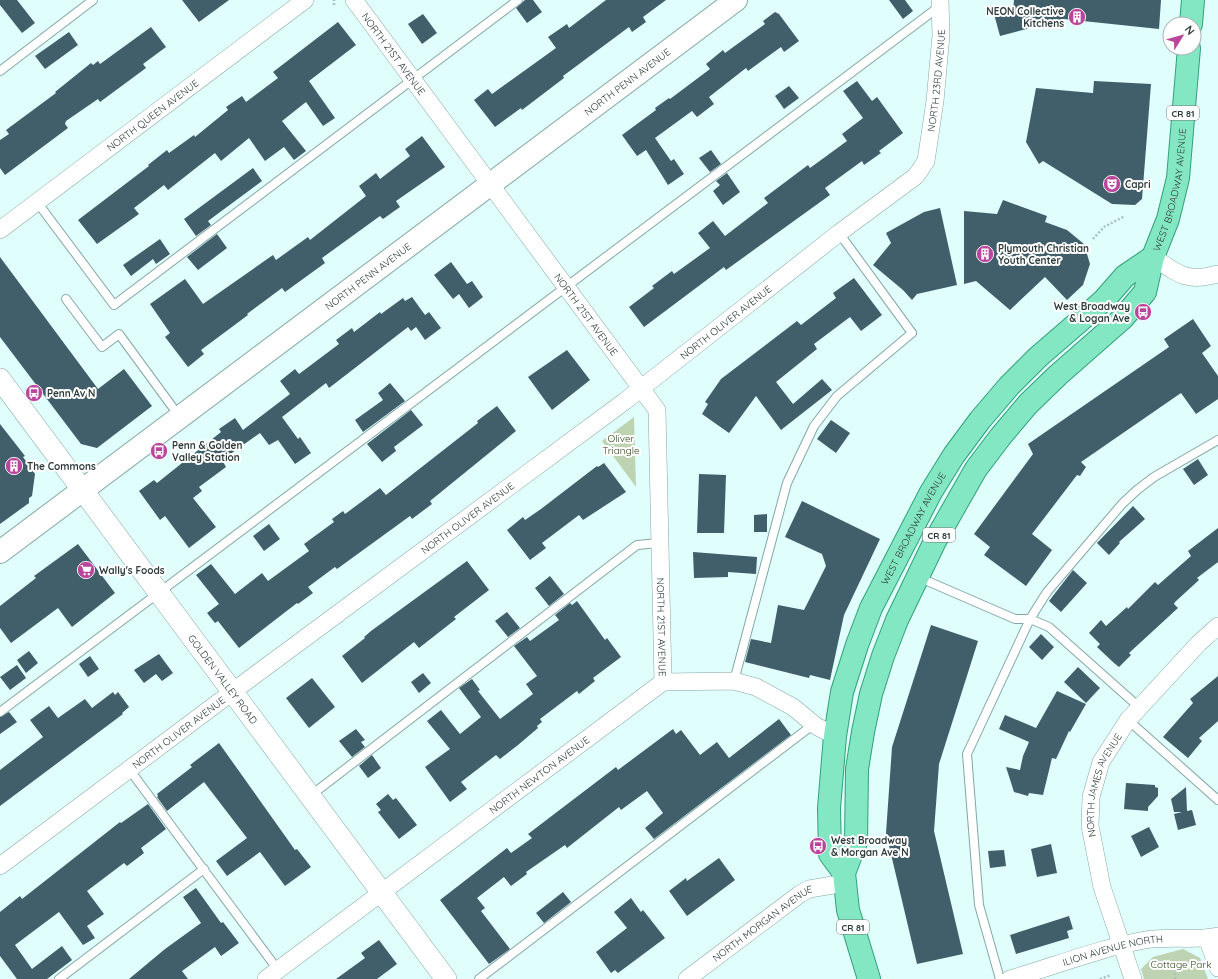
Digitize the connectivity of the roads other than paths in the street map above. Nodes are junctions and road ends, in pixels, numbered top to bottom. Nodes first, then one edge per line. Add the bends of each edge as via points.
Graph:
1 (93, 0) edge
2 (305, 0) edge
3 (354, 0) edge
4 (518, 0) edge
5 (736, 0) edge
6 (1193, 0) edge
7 (940, 3) edge
8 (1192, 16) edge
9 (1188, 56) edge
10 (0, 71) edge
11 (413, 79) junction
12 (926, 161) joint
13 (490, 184) junction
14 (37, 202) junction
15 (0, 230) edge
16 (839, 234) junction
17 (1152, 257) junction
18 (1218, 274) edge
19 (566, 286) junction
20 (66, 299) dead end
21 (0, 379) edge
22 (642, 388) junction
23 (179, 417) junction
24 (1218, 440) edge
25 (965, 462) junction
26 (82, 489) junction
27 (660, 543) junction
28 (0, 552) edge
29 (918, 577) junction
30 (160, 593) junction
31 (1030, 619) junction
32 (1218, 626) edge
33 (734, 681) junction
34 (663, 682) junction
35 (232, 692) junction
36 (0, 712) edge
37 (1133, 713) junction
38 (814, 724) junction
39 (835, 736) junction
40 (129, 769) junction
41 (310, 796) junction
42 (1218, 800) edge
43 (0, 866) edge
44 (204, 869) junction
45 (844, 878) junction
46 (382, 893) junction
47 (1212, 937) edge
48 (1122, 945) junction
49 (1218, 968) edge
50 (272, 974) edge
51 (59, 979) edge
52 (446, 979) edge
53 (479, 979) edge
54 (687, 979) edge
55 (869, 979) edge
56 (1000, 979) edge
57 (1010, 979) edge
58 (1133, 979) edge

1 - 10 lane
2 - 14 street, NORTH QUEEN AVENUE
3 - 11 street, NORTH 21ST AVENUE
4 - 11 lane
5 - 13 main road, NORTH PENN AVENUE
6 - 8 main road
7 - 12 street, NORTH 23RD AVENUE via 941,35
7 - 19 lane
9 - 17 main road, WEST BROADWAY AVENUE / CR 81 via 1178,178 1168,219
11 - 13 street, NORTH 21ST AVENUE
11 - 14 lane via 114,305
12 - 16 street, NORTH OLIVER AVENUE via 916,176
13 - 19 street, NORTH 21ST AVENUE
13 - 23 main road, NORTH PENN AVENUE
14 - 15 street, NORTH QUEEN AVENUE
16 - 22 street, NORTH OLIVER AVENUE
16 - 33 lane via 912,333 837,396 814,426 787,483
17 - 18 street via 1181,276 1204,278
17 - 25 main road, WEST BROADWAY AVENUE / CR 81 via 1125,276 1104,300 1008,386 980,420
19 - 22 street, NORTH 21ST AVENUE
19 - 30 lane
20 - 23 lane via 102,347 118,334
21 - 26 street, GOLDEN VALLEY ROAD
22 - 27 street, NORTH 21ST AVENUE via 657,410
22 - 35 street, NORTH OLIVER AVENUE
23 - 26 main road, NORTH PENN AVENUE
24 - 31 lane via 1154,477 1122,504 1048,592
25 - 29 main road, WEST BROADWAY AVENUE / CR 81 via 954,506
25 - 39 main road, WEST BROADWAY AVENUE / CR 81 via 931,492 871,608 842,692
26 - 28 main road, NORTH PENN AVENUE
26 - 30 street, GOLDEN VALLEY ROAD
27 - 34 street, NORTH 21ST AVENUE
27 - 41 lane via 637,545
29 - 31 lane via 1015,619
29 - 45 main road, WEST BROADWAY AVENUE / CR 81 via 883,656 871,694 857,769 856,842
30 - 35 street, GOLDEN VALLEY ROAD
30 - 36 lane
31 - 37 lane via 1049,627
31 - 56 lane via 966,754 979,905
32 - 37 street, NORTH JAMES AVENUE
33 - 34 street
33 - 38 street via 756,687 774,696
34 - 46 street, NORTH NEWTON AVENUE
35 - 40 street, NORTH OLIVER AVENUE
35 - 41 street, GOLDEN VALLEY ROAD
37 - 42 lane
37 - 48 street, NORTH JAMES AVENUE via 1101,762 1091,797 1090,826 1102,887
38 - 39 street
38 - 53 lane
39 - 45 main road, WEST BROADWAY AVENUE / CR 81 via 829,808 830,854
40 - 43 street, NORTH OLIVER AVENUE
40 - 44 lane
41 - 46 street, GOLDEN VALLEY ROAD
44 - 50 lane
44 - 51 lane
45 - 54 street, NORTH MORGAN AVENUE via 800,894
45 - 55 main road, WEST BROADWAY AVENUE / CR 81 via 848,910
46 - 50 street, NORTH NEWTON AVENUE
46 - 52 street, GOLDEN VALLEY ROAD
47 - 48 street, ILION AVENUE NORTH via 1147,940
47 - 49 street
48 - 57 street, ILION AVENUE NORTH
48 - 58 street, NORTH JAMES AVENUE

